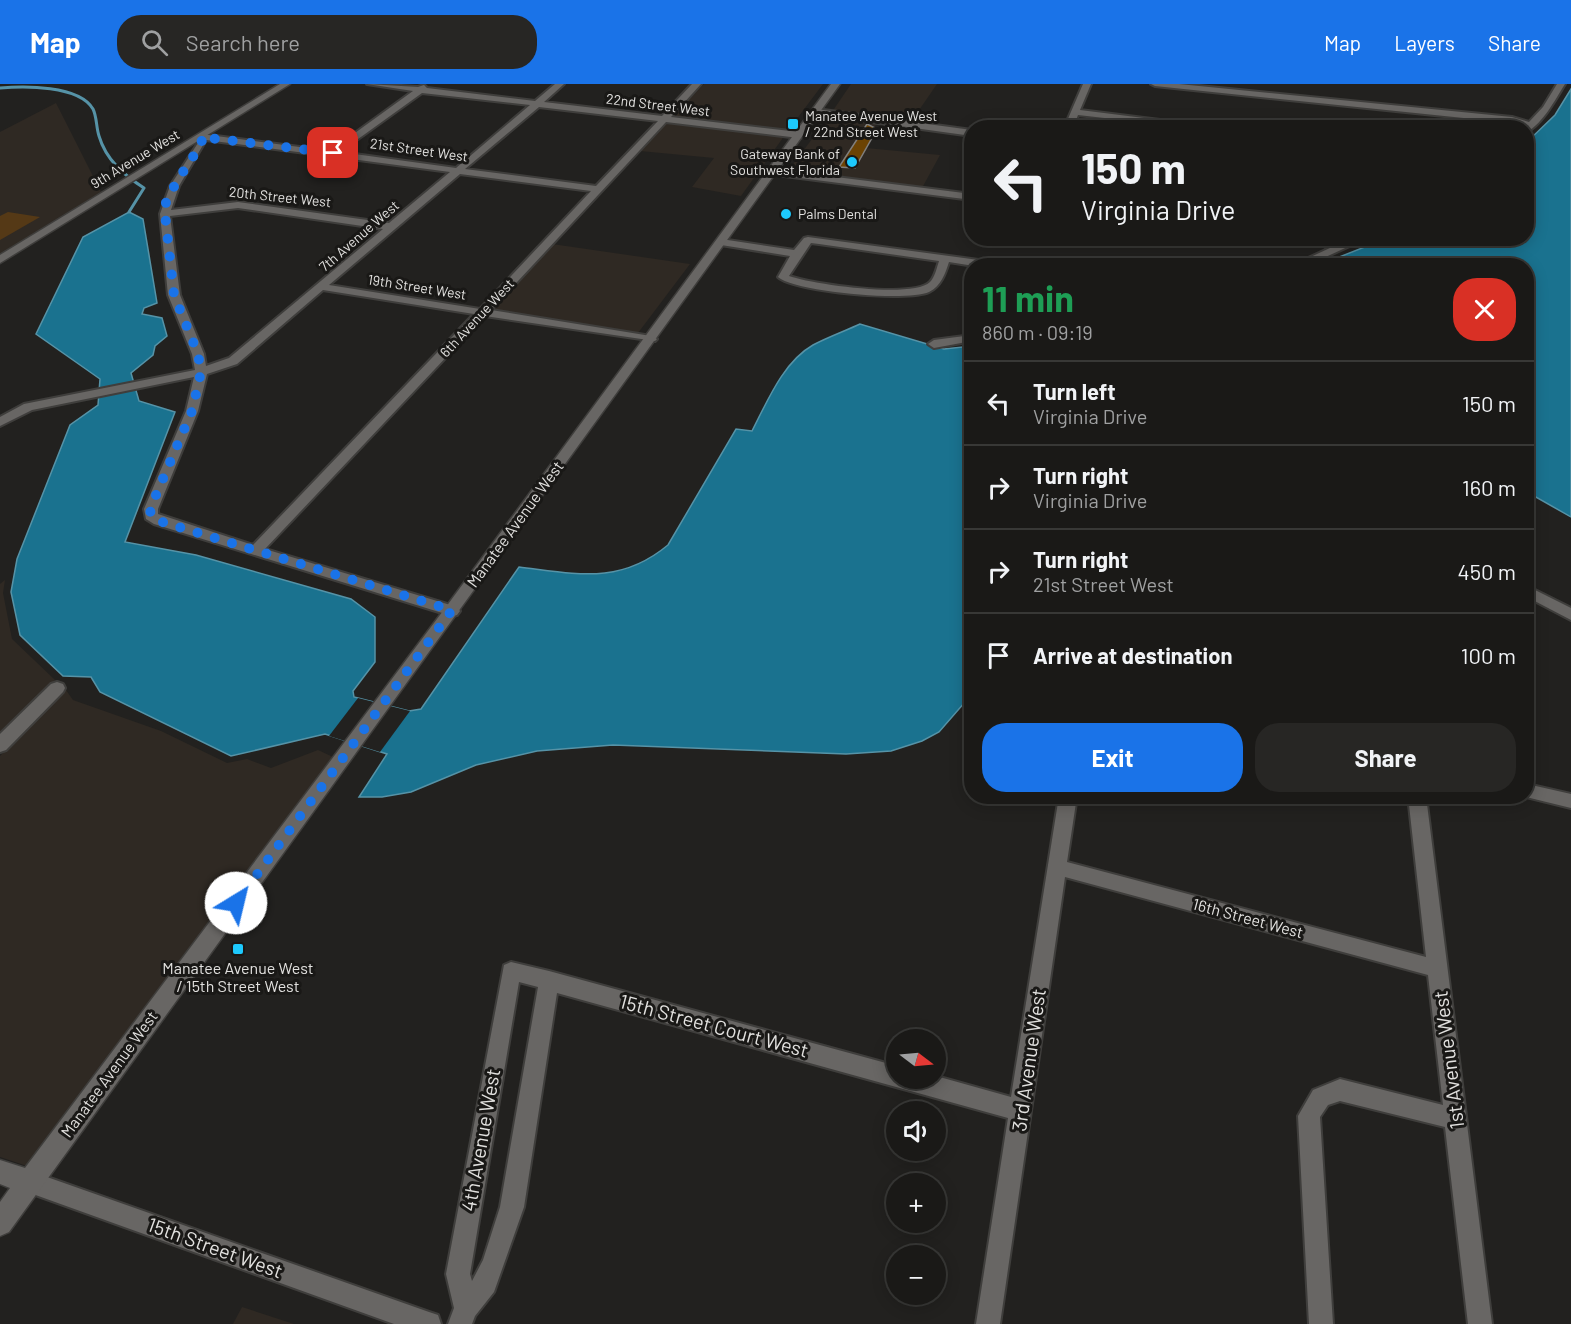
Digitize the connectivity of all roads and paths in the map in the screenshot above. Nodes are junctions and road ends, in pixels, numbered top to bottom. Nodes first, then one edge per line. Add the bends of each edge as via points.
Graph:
1 (286, 84) edge
2 (371, 84) edge
3 (429, 84) edge
4 (560, 84) edge
5 (697, 84) edge
6 (836, 84) edge
7 (1087, 84) edge
8 (1155, 84) edge
9 (1561, 84) edge
10 (415, 88) edge
11 (536, 104) junction
12 (816, 112) junction
13 (1075, 112) junction
14 (664, 119) junction
15 (1072, 120) edge
16 (1148, 120) edge
17 (1512, 120) edge
18 (1534, 122) edge
19 (964, 132) edge
20 (799, 135) junction
21 (201, 137) junction
22 (321, 152) junction
23 (333, 153) junction
24 (458, 171) junction
25 (772, 172) junction
26 (598, 189) junction
27 (964, 196) edge
28 (165, 214) junction
29 (393, 226) junction
30 (721, 242) junction
31 (1335, 246) edge
32 (1344, 246) edge
33 (1340, 248) junction
34 (797, 254) junction
35 (945, 258) junction
36 (1316, 258) edge
37 (0, 260) edge
38 (964, 261) edge
39 (322, 288) junction
40 (482, 312) junction
41 (651, 339) junction
42 (964, 339) edge
43 (934, 344) dead end
44 (201, 372) junction
45 (0, 422) edge
46 (255, 551) junction
47 (1534, 595) edge
48 (452, 610) junction
49 (1571, 615) edge
50 (57, 688) dead end
51 (0, 745) edge
52 (1534, 793) edge
53 (1571, 801) edge
54 (1067, 804) edge
55 (1418, 804) edge
56 (1058, 867) junction
57 (1438, 969) junction
58 (530, 976) junction
59 (886, 1073) edge
60 (944, 1089) edge
61 (1022, 1111) junction
62 (1456, 1119) junction
63 (0, 1172) edge
64 (30, 1182) junction
65 (0, 1223) edge
66 (463, 1316) edge
67 (429, 1324) edge
68 (988, 1324) edge
69 (1321, 1324) edge
70 (1480, 1324) edge

1 - 21 main road, 9th Avenue West
2 - 10 street, 22nd Street West
3 - 10 street
4 - 11 street, 7th Avenue West
5 - 14 street, 6th Avenue West
6 - 12 main road, Manatee Avenue West
7 - 13 street
8 - 17 street
9 - 18 street
10 - 11 street, 22nd Street West
10 - 22 street
10 - 23 street
11 - 14 street, 22nd Street West
11 - 24 street, 7th Avenue West
12 - 19 street
12 - 20 main road, Manatee Avenue West
13 - 15 street
13 - 16 street
14 - 20 street, 22nd Street West
14 - 26 street, 6th Avenue West
20 - 25 main road, Manatee Avenue West
21 - 22 street, 21st Street West
21 - 28 street via 202,143 166,202
21 - 37 main road, 9th Avenue West
22 - 23 street, 21st Street West
23 - 24 street, 21st Street West
24 - 26 street, 21st Street West
24 - 29 street, 7th Avenue West
25 - 27 street
25 - 30 main road, Manatee Avenue West
26 - 40 street, 6th Avenue West
28 - 29 street, 20th Street West via 238,205
28 - 44 street via 174,295 198,354
29 - 39 street, 7th Avenue West
30 - 34 street
30 - 41 main road, Manatee Avenue West
31 - 33 street
32 - 33 street
33 - 36 street
34 - 35 street via 808,240
34 - 35 street via 783,277 898,295 933,284
35 - 38 street
39 - 40 street, 19th Street West
39 - 44 street, 7th Avenue West via 233,362
40 - 41 street, 19th Street West
40 - 46 street, 6th Avenue West
41 - 48 main road, Manatee Avenue West
42 - 43 street
44 - 45 street, 7th Avenue West via 22,409
44 - 46 street via 192,411 150,509 151,516
46 - 48 street
47 - 49 street
48 - 64 main road, Manatee Avenue West
50 - 51 street
52 - 53 street
54 - 56 street, 3rd Avenue West
55 - 57 street, 1st Avenue West
56 - 57 street, 16th Street West
56 - 61 street, 3rd Avenue West
57 - 62 street, 1st Avenue West
58 - 59 street, 15th Street Court West
58 - 66 street, 4th Avenue West via 458,1274
58 - 66 street, 4th Avenue West via 512,1207 494,1262
60 - 61 street
61 - 68 street, 3rd Avenue West
62 - 69 street via 1340,1090 1325,1093 1315,1101 1309,1116
62 - 70 street, 1st Avenue West
63 - 64 main road, 15th Street West
64 - 65 main road, Manatee Avenue West
64 - 67 street, 15th Street West

